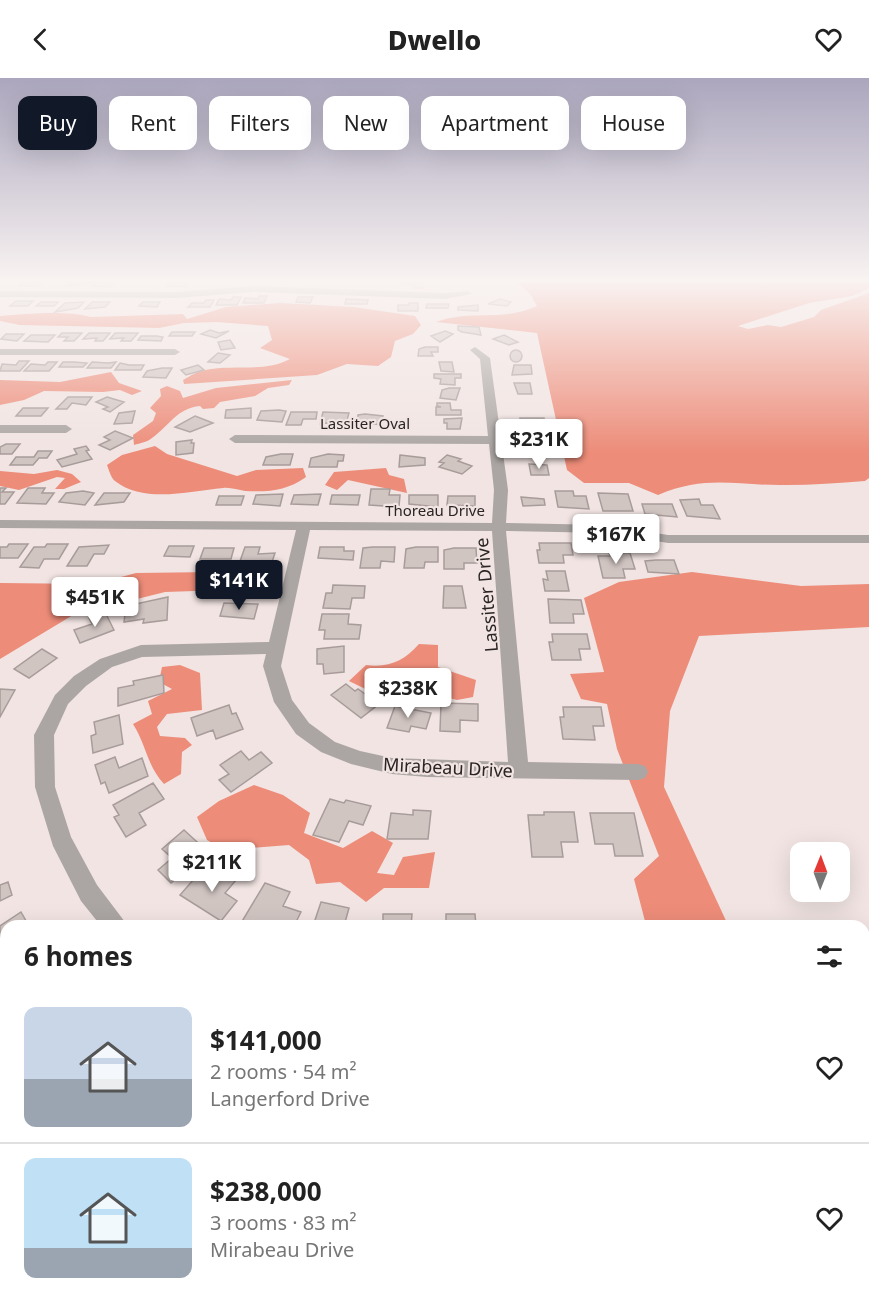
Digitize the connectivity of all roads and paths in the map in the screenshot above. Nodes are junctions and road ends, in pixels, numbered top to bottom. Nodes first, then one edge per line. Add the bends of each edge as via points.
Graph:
1 (475, 350) dead end
2 (0, 352) edge
3 (175, 352) dead end
4 (0, 429) edge
5 (66, 429) dead end
6 (235, 439) dead end
7 (494, 440) junction
8 (0, 524) edge
9 (304, 526) junction
10 (499, 527) junction
11 (869, 539) edge
12 (274, 648) junction
13 (519, 771) junction
14 (638, 772) dead end
15 (111, 920) edge

1 - 7 street, Lassiter Drive via 485,358
2 - 3 street
4 - 5 street
6 - 7 street, Lassiter Oval
7 - 10 street, Lassiter Drive via 501,490
8 - 9 street, Thoreau Drive
9 - 10 street, Thoreau Drive
9 - 12 street, Mirabeau Drive
10 - 11 street, Thoreau Drive via 606,530 668,539
10 - 13 street, Lassiter Drive
12 - 13 street, Mirabeau Drive via 276,690 286,710 304,731 323,744 364,762 387,767
12 - 15 street via 141,651 106,663 61,700 44,735 45,787 61,839 89,893
13 - 14 street, Mirabeau Drive

